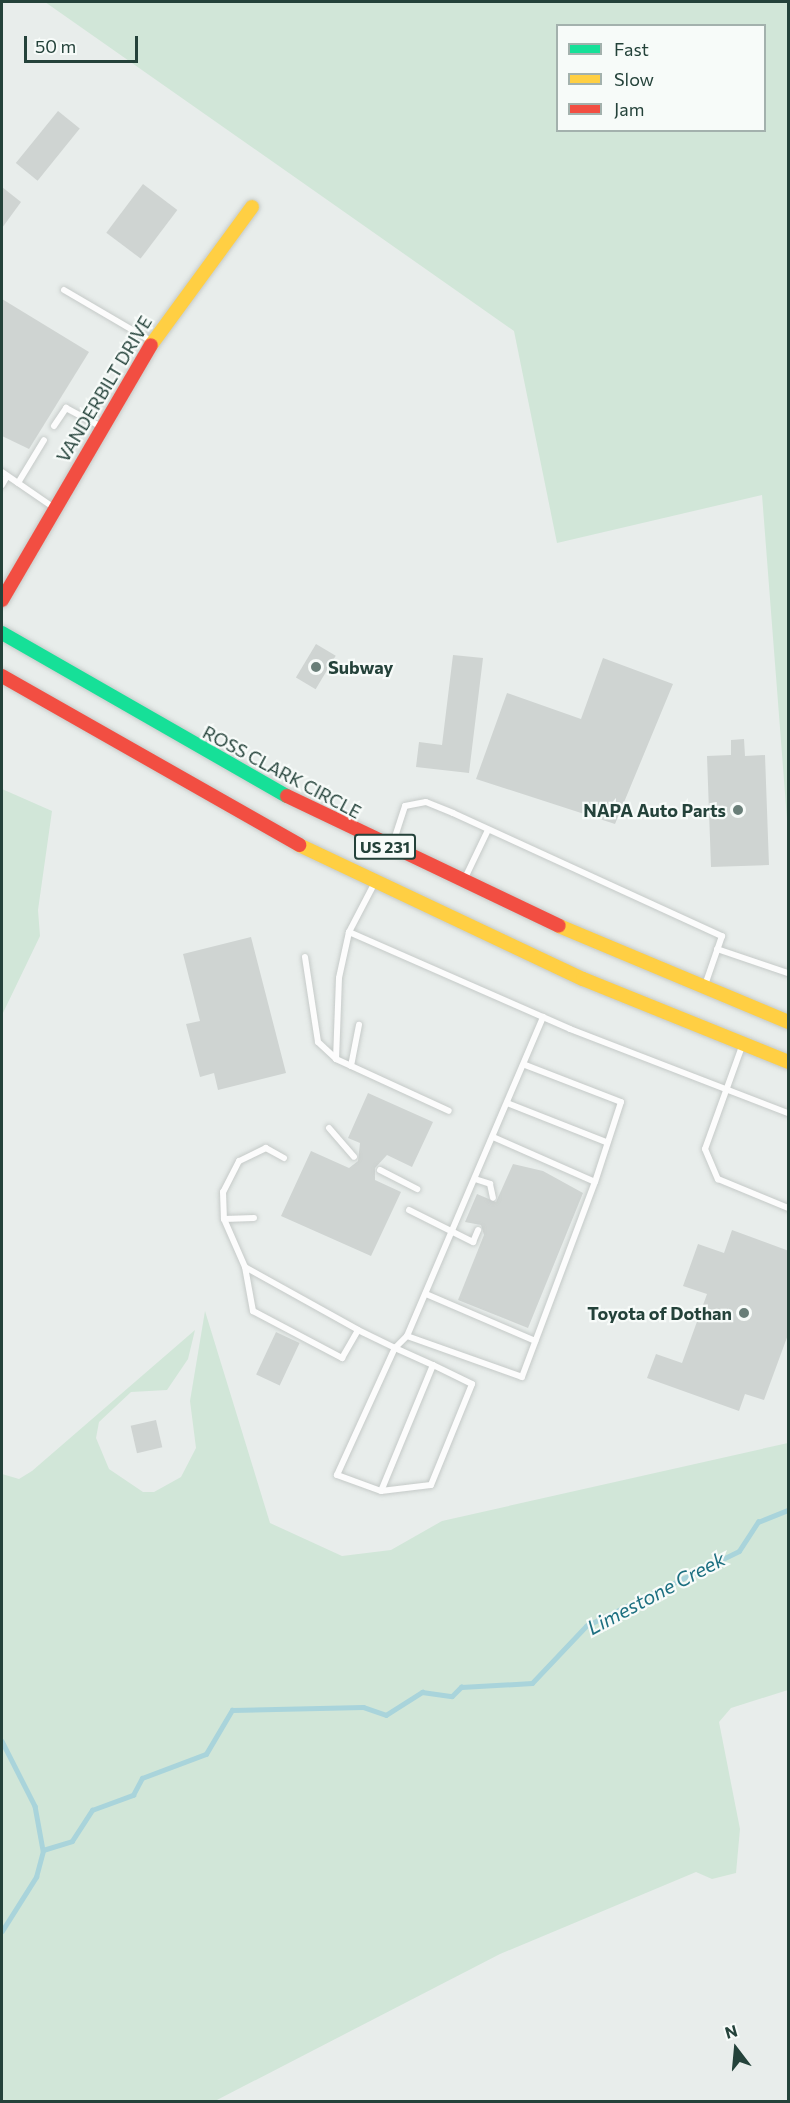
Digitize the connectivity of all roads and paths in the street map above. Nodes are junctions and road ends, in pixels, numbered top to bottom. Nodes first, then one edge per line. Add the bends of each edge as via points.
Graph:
1 (252, 207) dead end
2 (64, 290) dead end
3 (153, 342) junction
4 (54, 426) dead end
5 (101, 427) junction
6 (45, 441) dead end
7 (4, 474) edge
8 (18, 483) junction
9 (2, 485) edge
10 (53, 507) junction
11 (2, 600) edge
12 (2, 633) edge
13 (2, 676) edge
14 (217, 770) junction
15 (204, 795) junction
16 (487, 832) junction
17 (386, 858) junction
18 (462, 883) junction
19 (374, 884) junction
20 (349, 932) junction
21 (717, 949) junction
22 (304, 957) dead end
23 (789, 974) edge
24 (704, 989) junction
25 (754, 1009) junction
26 (543, 1017) junction
27 (789, 1022) edge
28 (359, 1026) dead end
29 (742, 1045) junction
30 (336, 1059) junction
31 (789, 1062) edge
32 (525, 1065) junction
33 (351, 1066) junction
34 (723, 1091) junction
35 (507, 1103) junction
36 (448, 1111) dead end
37 (789, 1113) edge
38 (329, 1128) dead end
39 (493, 1137) junction
40 (606, 1142) junction
41 (354, 1157) dead end
42 (284, 1158) dead end
43 (380, 1170) dead end
44 (475, 1179) junction
45 (595, 1182) junction
46 (417, 1189) dead end
47 (493, 1198) dead end
48 (789, 1208) edge
49 (409, 1209) dead end
50 (254, 1218) dead end
51 (224, 1220) junction
52 (452, 1229) junction
53 (478, 1230) dead end
54 (245, 1267) junction
55 (426, 1294) junction
56 (358, 1330) junction
57 (407, 1336) junction
58 (535, 1341) junction
59 (395, 1348) junction
60 (433, 1365) junction
61 (381, 1491) junction

1 - 3 main road, VANDERBILT DRIVE
2 - 3 lane
3 - 5 main road, VANDERBILT DRIVE
4 - 5 lane via 66,408
5 - 10 main road, VANDERBILT DRIVE
6 - 8 lane
7 - 8 lane
7 - 9 lane
8 - 10 lane
10 - 11 main road, VANDERBILT DRIVE
12 - 14 main road, ROSS CLARK CIRCLE / US 231
13 - 15 main road, US 231
14 - 15 main road
14 - 17 main road, ROSS CLARK CIRCLE / US 231
15 - 19 main road, US 231
16 - 17 lane via 426,802 405,806
16 - 18 lane
16 - 21 lane via 722,936
17 - 18 main road, ROSS CLARK CIRCLE / US 231
17 - 19 main road
18 - 24 main road, ROSS CLARK CIRCLE / US 231
19 - 20 lane
19 - 29 main road, US 231
20 - 26 lane
20 - 30 lane via 339,978
21 - 23 lane
21 - 24 lane
22 - 30 lane via 318,1042
24 - 25 main road, ROSS CLARK CIRCLE / US 231
25 - 27 main road, ROSS CLARK CIRCLE / US 231
25 - 29 main road
26 - 32 lane
26 - 34 lane
28 - 33 lane
29 - 31 main road, US 231
29 - 34 lane
30 - 33 lane
32 - 35 lane
32 - 40 lane via 621,1102
33 - 36 lane
34 - 37 lane
34 - 48 lane via 705,1149 718,1179
35 - 39 lane
35 - 40 lane
38 - 41 lane
39 - 44 lane
39 - 45 lane
40 - 45 lane
42 - 51 lane via 266,1148 239,1161 223,1192
43 - 46 lane
44 - 47 lane via 490,1184
44 - 52 lane
45 - 58 lane
49 - 52 lane
50 - 51 lane
51 - 54 lane
52 - 53 lane via 473,1242
52 - 55 lane
54 - 56 lane
54 - 56 lane via 253,1311 342,1358
55 - 57 lane
55 - 58 lane
56 - 59 lane
57 - 58 lane via 522,1377
57 - 59 lane
59 - 60 lane
59 - 61 lane via 337,1475
60 - 61 lane
60 - 61 lane via 472,1384 431,1485

